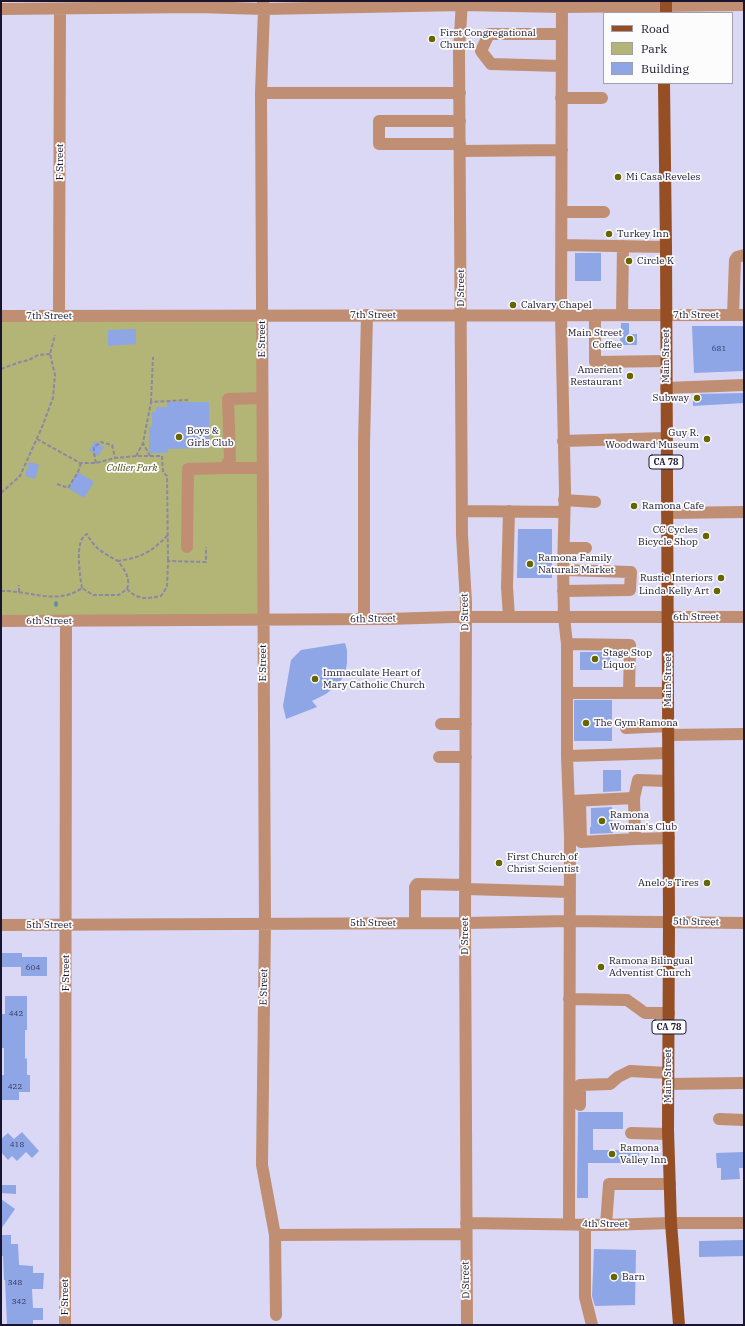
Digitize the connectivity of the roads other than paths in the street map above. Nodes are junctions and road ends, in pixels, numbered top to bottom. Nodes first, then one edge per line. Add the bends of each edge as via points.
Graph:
1 (462, 3) edge
2 (197, 4) edge
3 (338, 4) edge
4 (400, 4) edge
5 (562, 4) edge
6 (264, 5) edge
7 (744, 5) edge
8 (666, 6) edge
9 (1, 8) edge
10 (60, 9) junction
11 (561, 34) junction
12 (480, 51) junction
13 (459, 52) junction
14 (561, 66) junction
15 (664, 84) edge
16 (261, 93) junction
17 (460, 93) junction
18 (561, 98) junction
19 (602, 98) dead end
20 (460, 121) junction
21 (460, 147) junction
22 (562, 150) junction
23 (562, 212) junction
24 (604, 212) dead end
25 (562, 245) junction
26 (623, 246) junction
27 (666, 248) junction
28 (744, 255) edge
29 (367, 315) junction
30 (461, 315) junction
31 (561, 315) junction
32 (595, 315) junction
33 (622, 315) junction
34 (666, 315) junction
35 (739, 315) edge
36 (1, 316) edge
37 (59, 316) junction
38 (262, 316) junction
39 (666, 361) junction
40 (744, 385) edge
41 (666, 388) junction
42 (262, 398) junction
43 (666, 438) junction
44 (564, 441) junction
45 (225, 468) junction
46 (262, 468) junction
47 (595, 502) dead end
48 (564, 506) junction
49 (462, 511) junction
50 (509, 511) junction
51 (744, 512) edge
52 (667, 513) junction
53 (187, 547) dead end
54 (564, 548) junction
55 (586, 548) dead end
56 (563, 570) junction
57 (564, 591) junction
58 (466, 617) junction
59 (509, 617) junction
60 (564, 617) junction
61 (667, 617) junction
62 (744, 617) edge
63 (364, 619) junction
64 (263, 620) junction
65 (1, 621) edge
66 (66, 621) junction
67 (567, 644) junction
68 (567, 693) junction
69 (629, 693) junction
70 (668, 693) junction
71 (441, 724) dead end
72 (466, 724) junction
73 (626, 728) dead end
74 (668, 730) junction
75 (744, 734) edge
76 (668, 753) junction
77 (567, 756) junction
78 (439, 757) dead end
79 (466, 757) junction
80 (668, 781) junction
81 (634, 798) junction
82 (574, 801) junction
83 (668, 838) junction
84 (634, 839) junction
85 (465, 887) junction
86 (570, 892) junction
87 (569, 921) junction
88 (669, 922) junction
89 (415, 923) junction
90 (465, 923) junction
91 (744, 923) edge
92 (265, 924) junction
93 (1, 925) edge
94 (66, 925) junction
95 (570, 999) junction
96 (669, 1013) junction
97 (668, 1078) junction
98 (744, 1083) edge
99 (580, 1106) dead end
100 (719, 1119) dead end
101 (744, 1120) edge
102 (630, 1133) dead end
103 (668, 1134) junction
104 (670, 1184) junction
105 (671, 1223) junction
106 (744, 1223) edge
107 (569, 1224) junction
108 (585, 1224) junction
109 (606, 1225) junction
110 (466, 1228) junction
111 (275, 1235) junction
112 (276, 1315) dead end
113 (65, 1325) edge
114 (467, 1325) edge
115 (592, 1325) edge
116 (679, 1325) edge

1 - 4 street
1 - 5 street
1 - 13 street, D Street
2 - 6 street
2 - 10 street
3 - 4 street
3 - 6 street
5 - 8 street
5 - 11 street
6 - 16 street, E Street
7 - 8 street
9 - 10 street
10 - 37 street, F Street
11 - 12 street via 489,34
11 - 14 street
12 - 13 street
12 - 14 street via 491,64
13 - 17 street, D Street
14 - 18 street
15 - 27 main road, Main Street / CA 78
16 - 17 street
16 - 38 street, E Street
17 - 20 street, D Street
18 - 19 street
18 - 22 street
20 - 21 street, D Street
20 - 21 street via 379,121 379,144
21 - 22 street
21 - 30 street, D Street
22 - 23 street
23 - 24 street
23 - 25 street
25 - 26 street
25 - 31 street
26 - 27 street
26 - 33 street
27 - 34 main road, Main Street / CA 78
28 - 35 street via 737,257 736,260
29 - 30 street, 7th Street
29 - 38 street, 7th Street
29 - 63 street
30 - 31 street, 7th Street
30 - 49 street, D Street
31 - 32 street, 7th Street
31 - 44 street
32 - 33 street, 7th Street
32 - 39 street via 595,362
33 - 34 street, 7th Street
34 - 35 street, 7th Street
34 - 39 main road, Main Street / CA 78
36 - 37 street, 7th Street
37 - 38 street, 7th Street
38 - 42 street, E Street
39 - 41 main road, Main Street / CA 78
40 - 41 street
41 - 43 main road, Main Street / CA 78
42 - 45 street via 228,399 230,459
42 - 46 street, E Street
43 - 44 street
43 - 52 main road, Main Street / CA 78
44 - 48 street
45 - 46 street
45 - 53 street via 188,469
46 - 64 street, E Street
47 - 48 street
48 - 50 street
48 - 54 street
49 - 50 street
49 - 58 street, D Street
50 - 59 street
51 - 52 street
52 - 61 main road, Main Street / CA 78
54 - 55 street
54 - 56 street
56 - 57 street
56 - 57 street via 631,572 630,590
57 - 60 street
58 - 59 street, 6th Street
58 - 63 street, 6th Street
58 - 72 street, D Street
59 - 60 street, 6th Street
60 - 61 street, 6th Street
60 - 67 street
61 - 62 street, 6th Street
61 - 70 main road, Main Street / CA 78
63 - 64 street, 6th Street
64 - 66 street, 6th Street
64 - 92 street, E Street
65 - 66 street, 6th Street
66 - 94 street, F Street
67 - 68 street
67 - 69 street via 630,645
68 - 69 street
68 - 77 street
69 - 70 street
70 - 74 main road, Main Street / CA 78
71 - 72 street
72 - 79 street, D Street
73 - 74 street
74 - 75 street
74 - 76 main road, Main Street / CA 78
76 - 77 street
76 - 80 main road, Main Street / CA 78
77 - 82 street
78 - 79 street
79 - 85 street, D Street
80 - 81 street via 638,780
80 - 83 main road, Main Street / CA 78
81 - 82 street
81 - 84 street
82 - 84 street via 581,842
82 - 86 street via 570,836
83 - 84 street
83 - 88 main road, Main Street / CA 78
85 - 86 street
85 - 89 street via 417,884
85 - 90 street, D Street
86 - 87 street
87 - 88 street, 5th Street
87 - 90 street, 5th Street
87 - 95 street
88 - 91 street, 5th Street
88 - 96 main road, Main Street / CA 78
89 - 90 street, 5th Street
89 - 92 street, 5th Street
90 - 110 street, D Street
92 - 94 street, 5th Street
92 - 111 street, E Street via 262,1165
93 - 94 street, 5th Street
94 - 113 street, F Street
95 - 96 street via 627,1000 645,1013
95 - 107 street
96 - 97 main road, Main Street / CA 78
97 - 98 street
97 - 99 street via 630,1070 610,1084 580,1085
97 - 103 main road, Main Street / CA 78
100 - 101 street
102 - 103 street
103 - 104 main road, Main Street / CA 78
104 - 105 main road, Main Street / CA 78
104 - 109 street via 609,1184
105 - 106 street, 4th Street
105 - 109 street, 4th Street
105 - 116 main road, Main Street / CA 78
107 - 108 street, 4th Street
107 - 110 street, 4th Street
108 - 109 street, 4th Street
108 - 115 street via 585,1297
110 - 111 street, 4th Street
110 - 114 street, D Street
111 - 112 street, E Street

